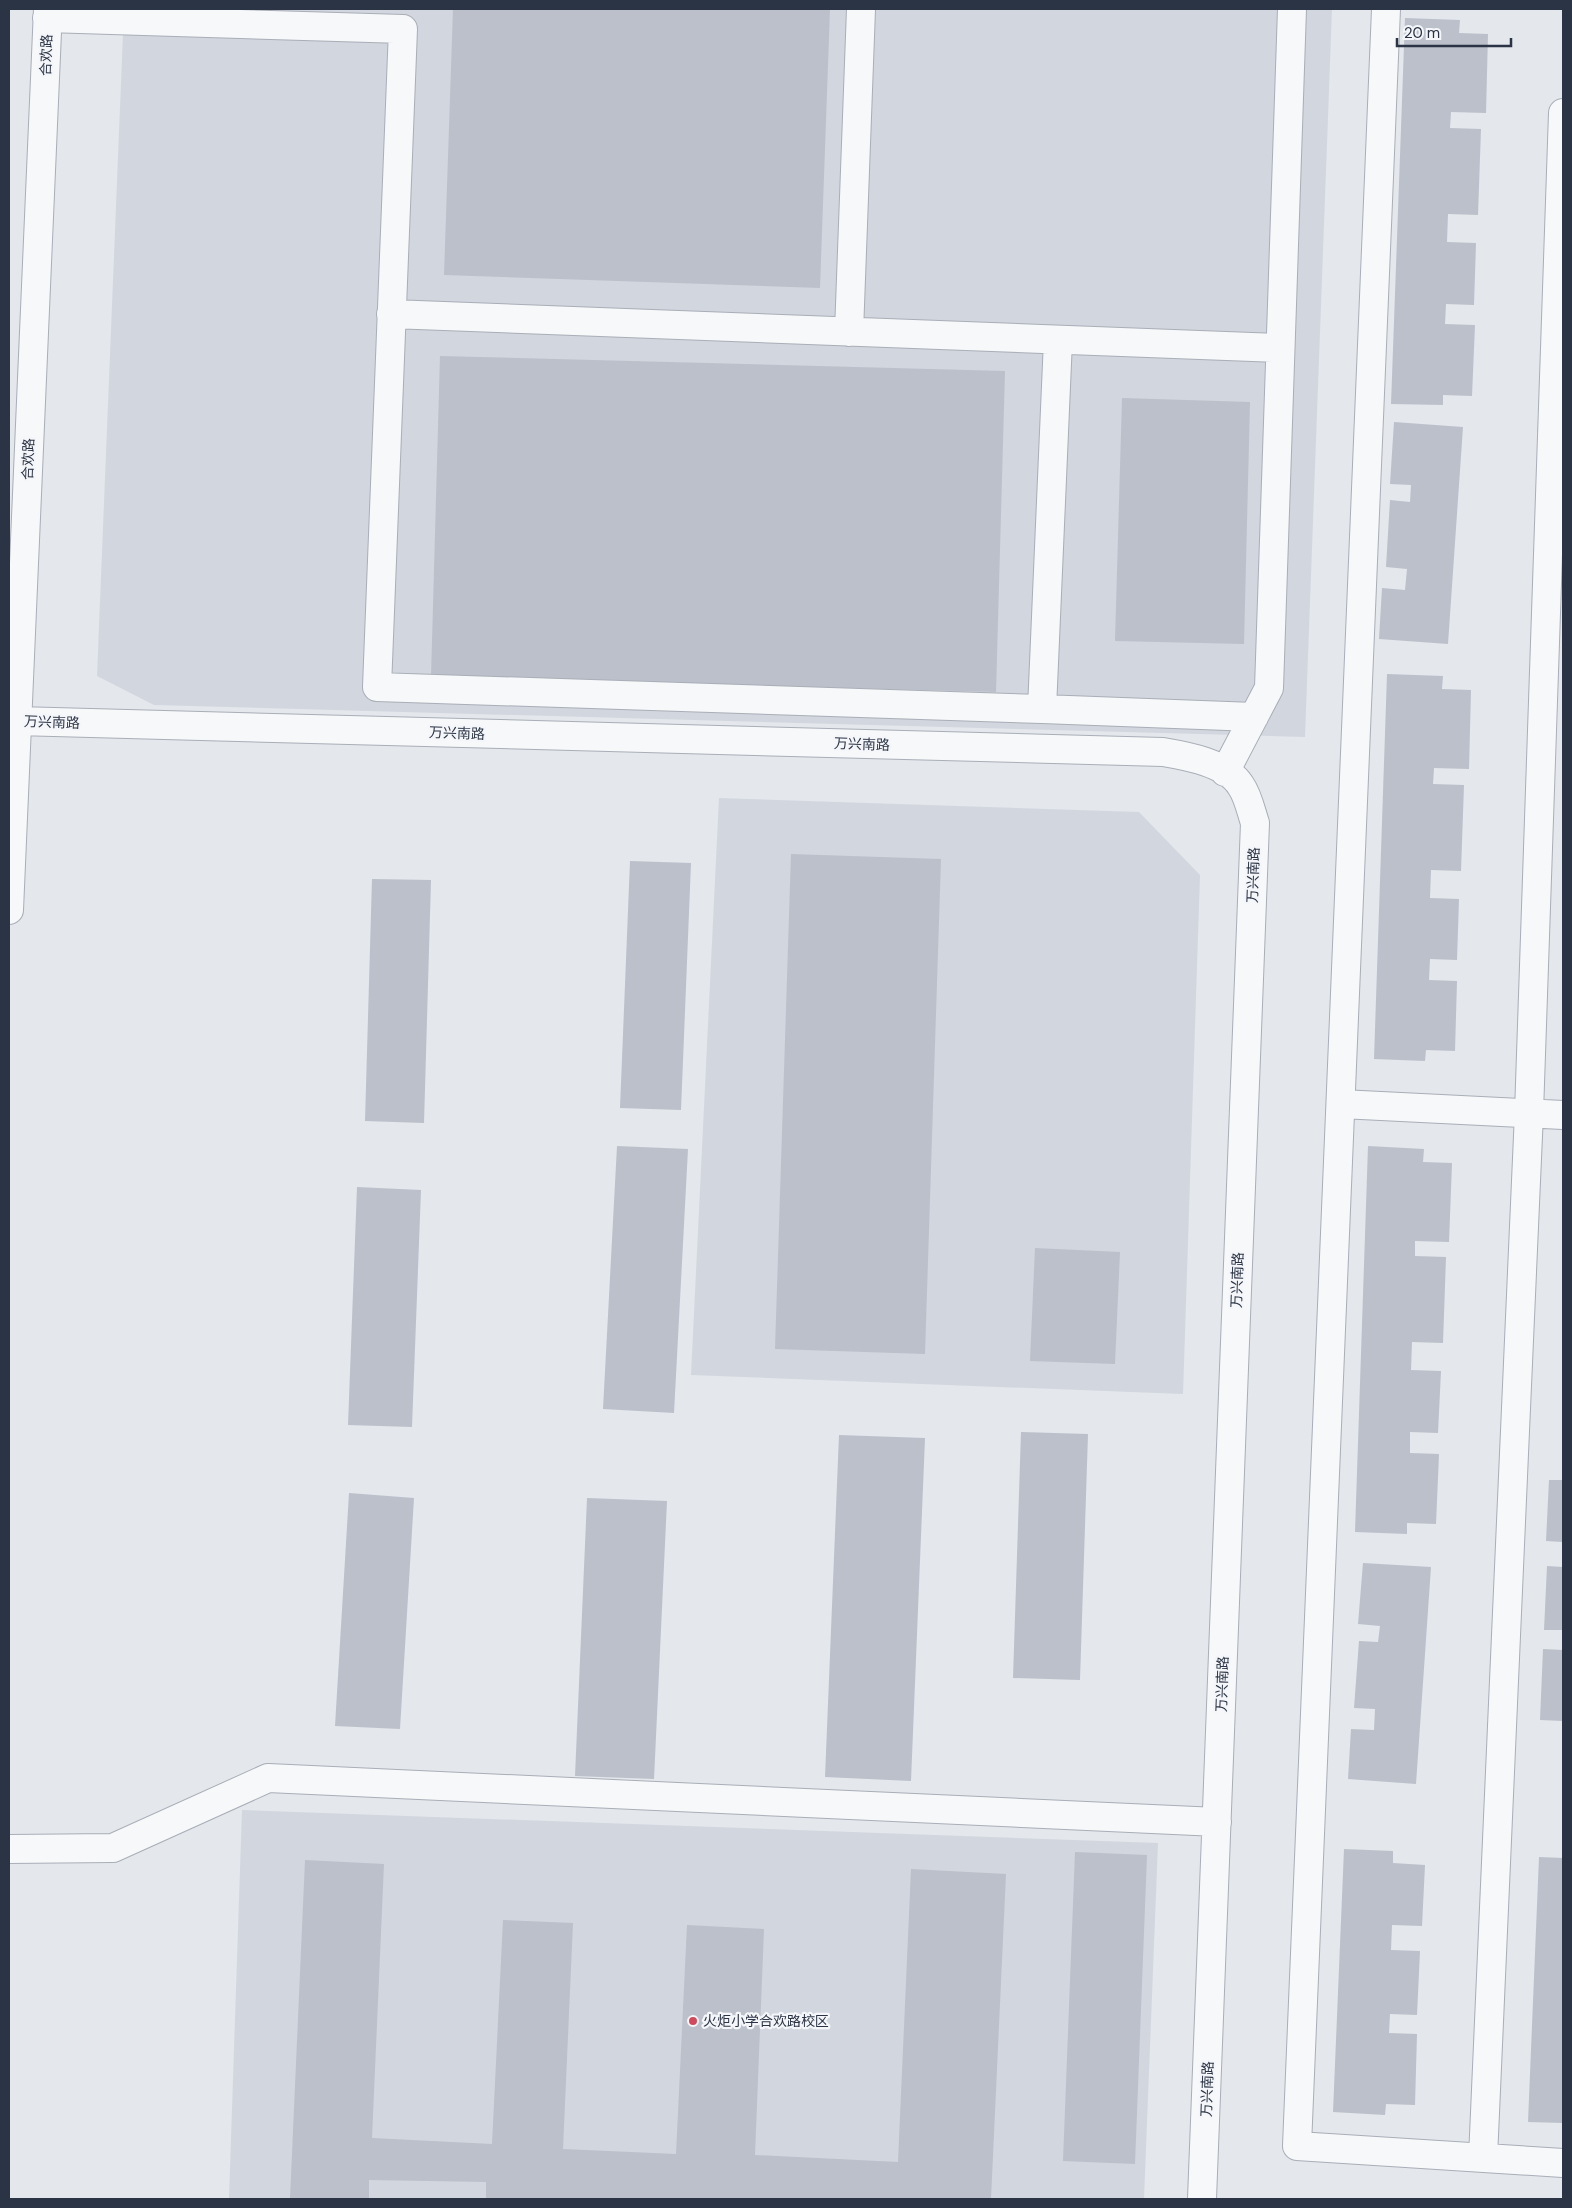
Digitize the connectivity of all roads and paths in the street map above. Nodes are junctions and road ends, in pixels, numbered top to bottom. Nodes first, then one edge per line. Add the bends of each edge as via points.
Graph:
1 (861, 9) edge
2 (1292, 9) edge
3 (1386, 9) edge
4 (47, 13) edge
5 (404, 19) edge
6 (1563, 113) edge
7 (392, 314) junction
8 (849, 332) junction
9 (1058, 340) junction
10 (1280, 348) junction
11 (20, 386) edge
12 (1042, 709) junction
13 (1254, 717) junction
14 (17, 721) junction
15 (1226, 772) junction
16 (9, 910) edge
17 (1341, 1104) junction
18 (1530, 1113) junction
19 (1563, 1115) edge
20 (1217, 1822) junction
21 (9, 1849) edge
22 (1484, 2158) junction
23 (1563, 2164) edge
24 (1202, 2199) edge

1 - 8 street
2 - 10 street
3 - 17 street
4 - 5 street
4 - 11 street, 合欢路
5 - 7 street
6 - 18 street
7 - 8 street
7 - 12 street via 377,687
8 - 9 street
9 - 10 street
9 - 12 street
10 - 13 street via 1269,688
11 - 14 street, 合欢路
12 - 13 street
13 - 15 street
14 - 15 street, 万兴南路 via 1163,752 1197,758
14 - 16 street, 合欢路
15 - 20 street, 万兴南路 via 1241,785 1255,823
17 - 18 street
17 - 22 street via 1297,2146
18 - 19 street
18 - 22 street
20 - 21 street via 268,1778 113,1848
20 - 24 street, 万兴南路
22 - 23 street

